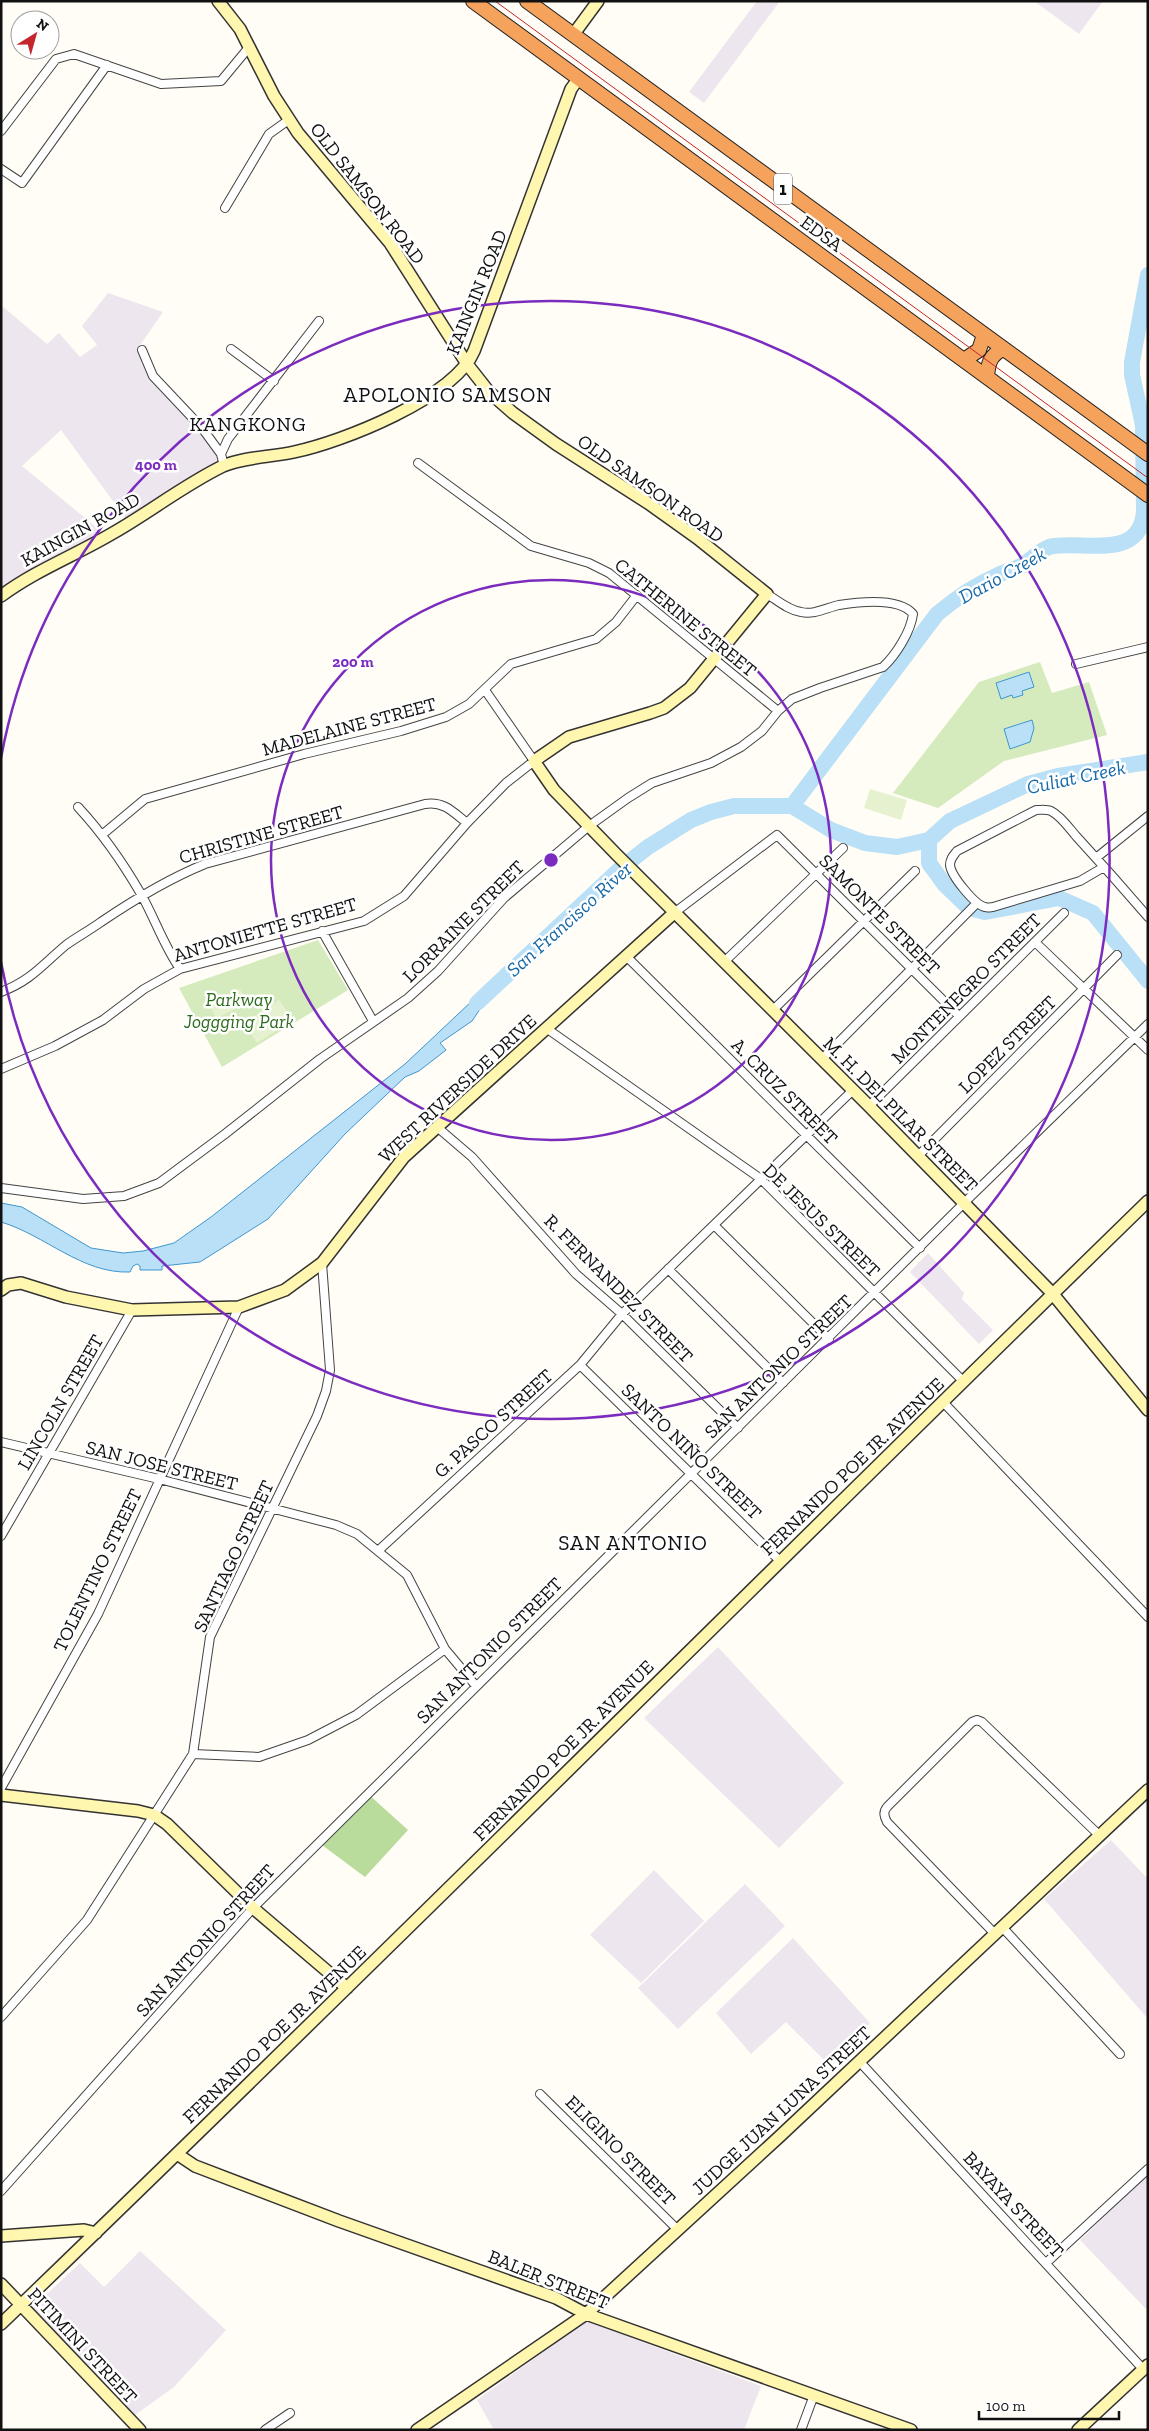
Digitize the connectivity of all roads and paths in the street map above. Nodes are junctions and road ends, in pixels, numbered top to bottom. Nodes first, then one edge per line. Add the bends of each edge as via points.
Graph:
1 (218, 1) edge
2 (473, 1) edge
3 (527, 1) edge
4 (598, 1) edge
5 (573, 35) junction
6 (250, 46) junction
7 (107, 65) junction
8 (579, 78) junction
9 (290, 119) junction
10 (1, 131) edge
11 (1, 169) edge
12 (225, 208) dead end
13 (319, 321) dead end
14 (984, 335) junction
15 (231, 349) dead end
16 (1003, 349) junction
17 (142, 350) dead end
18 (964, 360) junction
19 (467, 364) junction
20 (987, 377) junction
21 (274, 381) junction
22 (221, 454) junction
23 (1148, 454) edge
24 (418, 463) dead end
25 (224, 466) junction
26 (1148, 495) edge
27 (767, 594) junction
28 (637, 595) junction
29 (1, 596) edge
30 (1148, 647) edge
31 (713, 658) junction
32 (1076, 664) dead end
33 (485, 690) junction
34 (778, 711) junction
35 (534, 761) junction
36 (78, 807) dead end
37 (1148, 816) edge
38 (467, 822) junction
39 (589, 826) junction
40 (103, 834) junction
41 (778, 836) joint
42 (843, 848) dead end
43 (1096, 858) junction
44 (1104, 867) junction
45 (916, 871) dead end
46 (816, 874) junction
47 (142, 895) junction
48 (975, 905) junction
49 (674, 913) junction
50 (1064, 913) dead end
51 (1148, 917) edge
52 (864, 921) junction
53 (322, 931) junction
54 (1035, 942) junction
55 (1117, 955) dead end
56 (626, 956) junction
57 (724, 962) junction
58 (180, 969) junction
59 (912, 969) junction
60 (1085, 990) junction
61 (1, 992) edge
62 (773, 1010) junction
63 (959, 1016) junction
64 (373, 1020) junction
65 (1148, 1024) edge
66 (546, 1028) junction
67 (1135, 1037) junction
68 (1148, 1050) edge
69 (822, 1059) junction
70 (1, 1069) edge
71 (853, 1090) junction
72 (870, 1106) junction
73 (437, 1127) junction
74 (806, 1135) junction
75 (918, 1156) junction
76 (761, 1180) junction
77 (1, 1188) edge
78 (1148, 1201) edge
79 (964, 1203) junction
80 (714, 1225) junction
81 (920, 1248) junction
82 (322, 1263) junction
83 (668, 1269) junction
84 (1, 1290) edge
85 (1052, 1293) junction
86 (875, 1294) junction
87 (239, 1307) junction
88 (132, 1310) junction
89 (622, 1314) junction
90 (830, 1339) junction
91 (580, 1365) junction
92 (964, 1382) junction
93 (783, 1383) junction
94 (943, 1402) junction
95 (1145, 1402) edge
96 (738, 1428) junction
97 (1, 1442) edge
98 (48, 1455) junction
99 (692, 1472) junction
100 (159, 1479) junction
101 (273, 1509) junction
102 (1, 1536) edge
103 (379, 1550) junction
104 (780, 1561) junction
105 (1148, 1617) edge
106 (444, 1649) junction
107 (476, 1686) junction
108 (193, 1754) junction
109 (1, 1788) edge
110 (1148, 1790) edge
111 (1, 1795) edge
112 (154, 1815) junction
113 (1100, 1836) junction
114 (253, 1908) junction
115 (998, 1931) junction
116 (347, 1988) junction
117 (1, 2017) edge
118 (1120, 2054) dead end
119 (859, 2061) junction
120 (540, 2094) dead end
121 (177, 2154) junction
122 (1148, 2169) edge
123 (1, 2191) edge
124 (678, 2230) junction
125 (96, 2233) junction
126 (1, 2236) edge
127 (1046, 2263) junction
128 (1, 2284) edge
129 (21, 2304) junction
130 (586, 2314) junction
131 (1, 2324) edge
132 (1146, 2367) edge
133 (814, 2395) junction
134 (290, 2413) dead end
135 (420, 2429) edge
136 (140, 2430) edge
137 (265, 2430) edge
138 (801, 2430) edge
139 (911, 2430) edge
140 (1078, 2430) edge

1 - 6 street, OLD SAMSON ROAD
2 - 8 highway, EDSA / 1
3 - 5 highway, EDSA / 1
4 - 5 street
5 - 14 highway, EDSA / 1
6 - 7 street via 221,82 161,84
6 - 9 street, OLD SAMSON ROAD via 274,96
7 - 10 street via 74,54 56,59
7 - 11 street via 22,183
8 - 18 highway, EDSA / 1
8 - 19 street, KAINGIN ROAD via 568,96
9 - 12 street via 268,134
9 - 19 street, OLD SAMSON ROAD via 315,154 390,243
13 - 21 street
14 - 16 highway, EDSA / 1
14 - 18 highway via 979,350
15 - 21 street
16 - 20 highway via 989,361
16 - 23 highway, EDSA / 1
17 - 22 street via 153,376 202,428
18 - 20 highway, EDSA / 1
19 - 25 street, KAINGIN ROAD via 434,393 338,440
19 - 27 street, OLD SAMSON ROAD via 489,392 513,413 648,503
20 - 26 highway, EDSA / 1
21 - 22 street via 228,439
22 - 25 street
24 - 28 street, CATHERINE STREET via 530,546 589,563 609,573
25 - 29 street, KAINGIN ROAD
27 - 31 street, ANTONIETTE STREET
27 - 34 street, LORRAINE STREET via 801,612 811,613 862,602 900,604 913,614 891,660 883,667 808,692 792,699
28 - 31 street, CATHERINE STREET
28 - 33 street, MADELAINE STREET via 616,622 596,639 512,664
30 - 32 street
31 - 34 street, CATHERINE STREET
31 - 35 street, ANTONIETTE STREET via 690,688 664,708 569,737
33 - 35 street
33 - 40 street, MADELAINE STREET via 469,704 428,723 146,799
34 - 39 street, LORRAINE STREET via 762,731 741,747 712,763 652,783
35 - 38 street, ANTONIETTE STREET via 506,783
35 - 39 street, M. H. DEL PILAR STREET via 554,790
36 - 40 street
37 - 43 street
38 - 47 street, CHRISTINE STREET via 445,805 425,804 206,864
38 - 53 street, ANTONIETTE STREET via 404,896 364,921
39 - 49 street, M. H. DEL PILAR STREET
39 - 64 street, LORRAINE STREET via 504,898 438,971 408,998
40 - 47 street
41 - 46 street, SAMONTE STREET
41 - 49 street, WEST RIVERSIDE DRIVE
42 - 46 street
43 - 44 street
43 - 48 street via 1052,811 1036,810 957,851 951,858 950,867 955,878
44 - 48 street via 1080,881 993,907
44 - 51 street
45 - 52 street
46 - 52 street, SAMONTE STREET
46 - 57 street
47 - 58 street
47 - 61 street, CHRISTINE STREET via 66,945 21,984
48 - 59 street
49 - 56 street, WEST RIVERSIDE DRIVE
49 - 57 street, M. H. DEL PILAR STREET
50 - 54 street, MONTENEGRO STREET
52 - 59 street, SAMONTE STREET
52 - 62 street
53 - 58 street, ANTONIETTE STREET
53 - 64 street
54 - 60 street
54 - 63 street, MONTENEGRO STREET
55 - 60 street, LOPEZ STREET
56 - 66 street, WEST RIVERSIDE DRIVE
56 - 74 street, A. CRUZ STREET
57 - 62 street, M. H. DEL PILAR STREET
58 - 70 street, ANTONIETTE STREET via 144,989 103,1020 55,1046
59 - 63 street, SAMONTE STREET
59 - 69 street
60 - 67 street
60 - 75 street, LOPEZ STREET
62 - 69 street, M. H. DEL PILAR STREET
63 - 72 street, MONTENEGRO STREET
64 - 77 street, LORRAINE STREET via 159,1183 124,1196 83,1199
65 - 67 street, SAN ANTONIO STREET
66 - 73 street, WEST RIVERSIDE DRIVE
66 - 76 street, DE JESUS STREET
67 - 68 street
67 - 79 street, SAN ANTONIO STREET
69 - 71 street, M. H. DEL PILAR STREET
71 - 72 street, M. H. DEL PILAR STREET
71 - 74 street, G. PASCO STREET
72 - 75 street, M. H. DEL PILAR STREET
73 - 82 street, WEST RIVERSIDE DRIVE via 404,1157
73 - 89 street, R. FERNANDEZ STREET via 472,1157 576,1274
74 - 76 street, G. PASCO STREET
74 - 81 street, A. CRUZ STREET
75 - 79 street, M. H. DEL PILAR STREET
76 - 80 street, G. PASCO STREET
76 - 86 street, DE JESUS STREET
78 - 85 street, FERNANDO POE JR. AVENUE
79 - 81 street, SAN ANTONIO STREET
79 - 85 street, M. H. DEL PILAR STREET
80 - 83 street, G. PASCO STREET
80 - 90 street
81 - 86 street, SAN ANTONIO STREET
82 - 87 street, WEST RIVERSIDE DRIVE via 285,1290
82 - 101 street, SANTIAGO STREET via 330,1370 326,1391
83 - 89 street, G. PASCO STREET
83 - 93 street
84 - 88 street, WEST RIVERSIDE DRIVE via 8,1284 21,1283 66,1297
85 - 92 street, FERNANDO POE JR. AVENUE
85 - 95 street, M. H. DEL PILAR STREET
86 - 90 street, SAN ANTONIO STREET
86 - 92 street, DE JESUS STREET
87 - 88 street, WEST RIVERSIDE DRIVE
87 - 100 street, TOLENTINO STREET
88 - 98 street, LINCOLN STREET
89 - 91 street, G. PASCO STREET
89 - 96 street, R. FERNANDEZ STREET
90 - 93 street, SAN ANTONIO STREET
91 - 99 street, SANTO NIÑO STREET
91 - 103 street, G. PASCO STREET
92 - 94 street, FERNANDO POE JR. AVENUE
93 - 96 street, SAN ANTONIO STREET
94 - 104 street, FERNANDO POE JR. AVENUE
94 - 105 street
96 - 99 street, SAN ANTONIO STREET
97 - 98 street, SAN JOSE STREET
98 - 100 street, SAN JOSE STREET
98 - 102 street, LINCOLN STREET
99 - 104 street, SANTO NIÑO STREET
99 - 107 street, SAN ANTONIO STREET
100 - 101 street, SAN JOSE STREET
100 - 109 street, TOLENTINO STREET via 98,1614
101 - 103 street, SAN JOSE STREET via 348,1529
101 - 108 street, SANTIAGO STREET via 242,1566 210,1637
103 - 106 street, SAN JOSE STREET via 407,1575
104 - 116 street, FERNANDO POE JR. AVENUE
106 - 107 street, SAN JOSE STREET
106 - 108 street via 356,1715 308,1740 259,1758
107 - 114 street, SAN ANTONIO STREET
108 - 112 street, SANTIAGO STREET
110 - 113 street, JUDGE JUAN LUNA STREET
111 - 112 street
112 - 114 street
112 - 117 street, SANTIAGO STREET via 88,1920
113 - 115 street, JUDGE JUAN LUNA STREET
113 - 115 street via 982,1722 972,1722 884,1811 887,1822
114 - 116 street
114 - 123 street, SAN ANTONIO STREET
115 - 118 street
115 - 119 street, JUDGE JUAN LUNA STREET
116 - 121 street, FERNANDO POE JR. AVENUE
119 - 124 street, JUDGE JUAN LUNA STREET
119 - 127 street, BAYAYA STREET
120 - 124 street, ELIGINO STREET
121 - 125 street, FERNANDO POE JR. AVENUE
121 - 130 street, BALER STREET via 195,2166 556,2298
122 - 127 street
124 - 130 street, JUDGE JUAN LUNA STREET
125 - 126 street via 84,2230
125 - 129 street, FERNANDO POE JR. AVENUE
127 - 132 street, BAYAYA STREET
128 - 129 street, PITIMINI STREET
129 - 131 street, FERNANDO POE JR. AVENUE
129 - 136 street, PITIMINI STREET
130 - 133 street, BALER STREET
130 - 135 street, JUDGE JUAN LUNA STREET
132 - 140 street
133 - 138 street
133 - 139 street, BALER STREET
134 - 137 street

